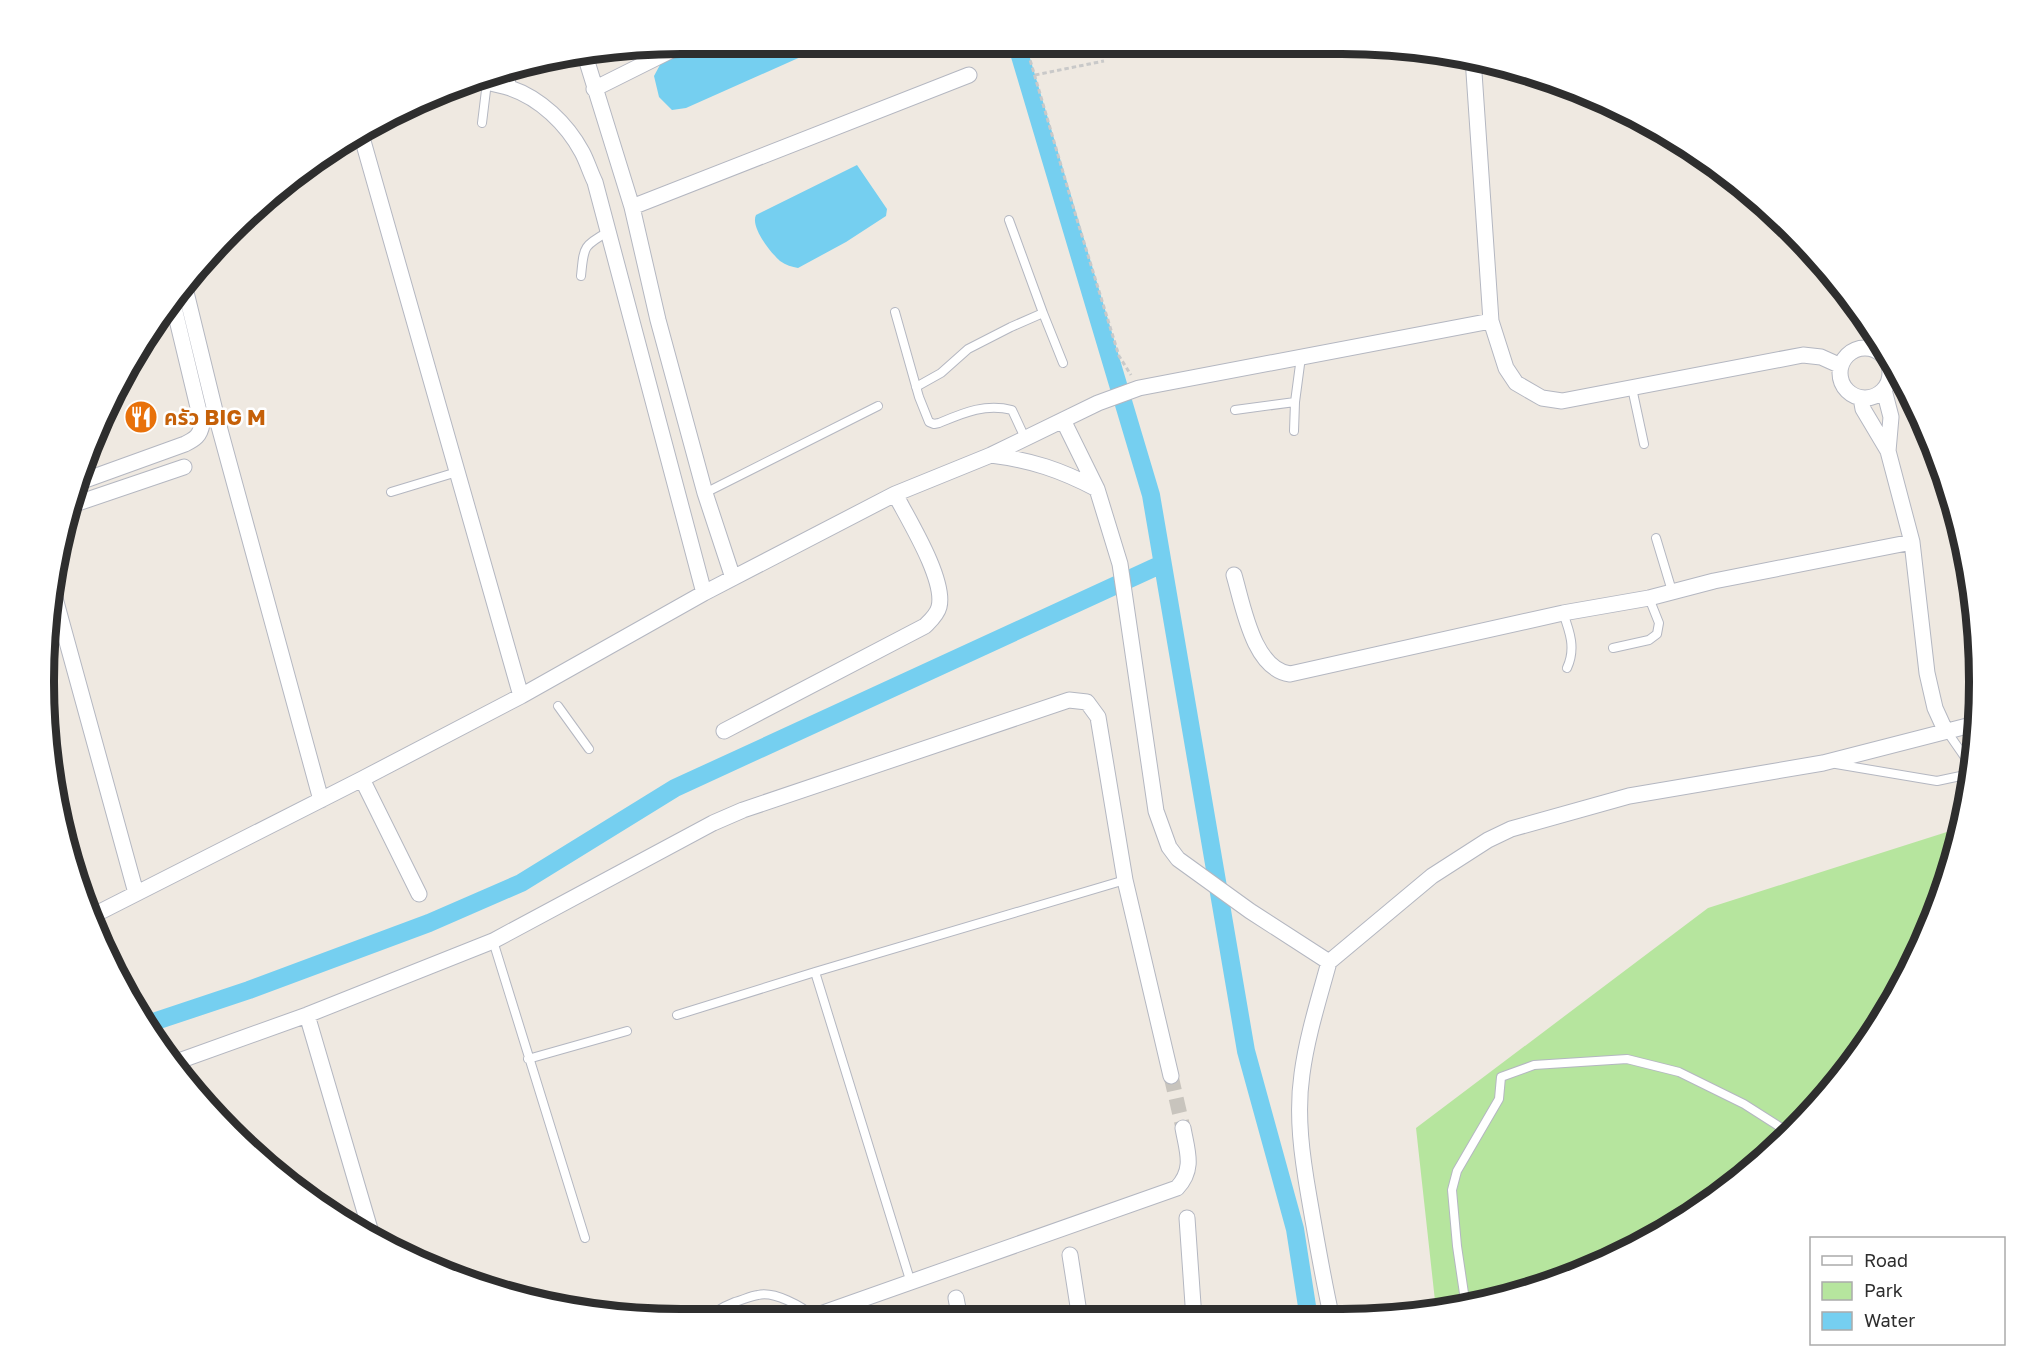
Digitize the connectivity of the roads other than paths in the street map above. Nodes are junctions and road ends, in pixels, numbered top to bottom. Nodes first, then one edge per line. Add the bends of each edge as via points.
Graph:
1 (663, 54) edge
2 (587, 61) edge
3 (1474, 68) edge
4 (969, 75) dead end
5 (511, 77) edge
6 (491, 84) edge
7 (480, 87) edge
8 (511, 88) junction
9 (594, 89) junction
10 (482, 123) dead end
11 (363, 141) edge
12 (632, 207) junction
13 (1009, 220) dead end
14 (608, 232) junction
15 (581, 276) dead end
16 (187, 296) edge
17 (175, 312) edge
18 (895, 312) dead end
19 (1043, 314) junction
20 (1491, 321) junction
21 (1874, 350) edge
22 (1301, 357) junction
23 (1063, 363) dead end
24 (1841, 366) junction
25 (1892, 386) edge
26 (916, 387) junction
27 (1632, 388) junction
28 (1861, 398) junction
29 (1295, 402) junction
30 (878, 406) dead end
31 (1235, 410) dead end
32 (1063, 420) junction
33 (1294, 431) dead end
34 (1025, 438) junction
35 (1644, 444) dead end
36 (1888, 451) junction
37 (991, 454) junction
38 (184, 467) dead end
39 (457, 472) junction
40 (87, 479) edge
41 (1097, 489) junction
42 (391, 492) dead end
43 (705, 493) junction
44 (895, 494) junction
45 (80, 502) edge
46 (1656, 538) dead end
47 (1912, 542) junction
48 (1234, 575) dead end
49 (733, 578) junction
50 (1672, 591) junction
51 (704, 593) junction
52 (1649, 598) junction
53 (58, 609) edge
54 (1563, 613) junction
55 (1613, 648) dead end
56 (1567, 669) dead end
57 (521, 696) junction
58 (558, 706) dead end
59 (1968, 725) edge
60 (1945, 730) junction
61 (724, 731) dead end
62 (589, 749) dead end
63 (1965, 757) edge
64 (1823, 763) junction
65 (1962, 776) edge
66 (362, 779) junction
67 (321, 800) junction
68 (1125, 880) junction
69 (136, 893) junction
70 (419, 894) dead end
71 (99, 913) edge
72 (493, 941) junction
73 (1329, 962) junction
74 (815, 972) junction
75 (307, 1015) junction
76 (677, 1015) dead end
77 (627, 1031) dead end
78 (528, 1059) junction
79 (182, 1060) edge
80 (1171, 1076) tunnel mouth
81 (1782, 1127) edge
82 (1183, 1128) tunnel mouth
83 (1187, 1218) dead end
84 (369, 1225) edge
85 (585, 1238) dead end
86 (1070, 1256) dead end
87 (912, 1283) junction
88 (1465, 1297) edge
89 (956, 1298) dead end
90 (720, 1309) edge
91 (804, 1309) edge
92 (836, 1309) edge
93 (958, 1309) edge
94 (1078, 1309) edge
95 (1193, 1309) edge
96 (1330, 1309) edge

1 - 9 street
2 - 9 street
3 - 20 street
4 - 12 street
5 - 8 lane
6 - 8 street
7 - 10 lane
8 - 14 street via 547,110 582,152 595,182
9 - 12 street
11 - 39 street
12 - 43 street via 657,320
13 - 19 lane
14 - 15 lane via 584,249
14 - 51 street
16 - 67 street
17 - 40 street via 201,431 185,444
18 - 26 lane
19 - 23 lane
19 - 26 lane via 968,349 942,373
20 - 22 street
20 - 27 street via 1506,368 1516,383 1542,398 1562,401
21 - 24 street via 1851,352
22 - 29 lane
22 - 32 street via 1139,388
24 - 27 street via 1821,357 1803,355
24 - 28 street via 1842,382 1852,395
25 - 28 street
25 - 36 street
26 - 34 lane via 929,422 939,423 977,408 1005,408 1012,410
27 - 35 lane
28 - 36 street via 1863,409
29 - 31 lane
29 - 33 lane
30 - 43 lane
32 - 34 street
32 - 41 street
34 - 37 street
36 - 47 street
37 - 41 street via 1047,466
37 - 44 street
38 - 45 street
39 - 42 lane
39 - 57 street
41 - 73 street via 1120,564 1156,810 1166,839 1178,859
43 - 49 street
44 - 49 street
44 - 61 street via 928,558 941,594 938,613 925,626
46 - 50 lane
47 - 50 street
47 - 60 street via 1927,673
48 - 54 street via 1258,649 1283,673 1290,674
49 - 51 street
50 - 52 street
51 - 57 street via 547,685
52 - 54 street
52 - 55 lane via 1659,623 1657,634 1649,640
53 - 69 street
54 - 56 lane via 1573,642
57 - 66 street
58 - 62 lane
59 - 60 street
60 - 63 lane
60 - 64 street
64 - 65 lane via 1937,781
64 - 73 street via 1629,796 1511,829 1432,876
66 - 67 street
66 - 70 street
67 - 69 street
68 - 72 street via 1098,717 1087,702 1068,700 743,810
68 - 74 lane
68 - 80 street
69 - 71 street
72 - 75 street
72 - 78 lane
73 - 96 street via 1301,1075 1299,1124
74 - 76 lane
74 - 87 lane
75 - 79 street
75 - 84 street
77 - 78 lane
78 - 85 lane
81 - 88 lane via 1679,1072 1627,1059 1534,1065 1501,1077 1499,1099 1457,1171 1452,1190
82 - 87 street via 1189,1167 1177,1188
83 - 95 street
86 - 94 street
87 - 92 street
89 - 93 street
90 - 91 lane via 760,1294

